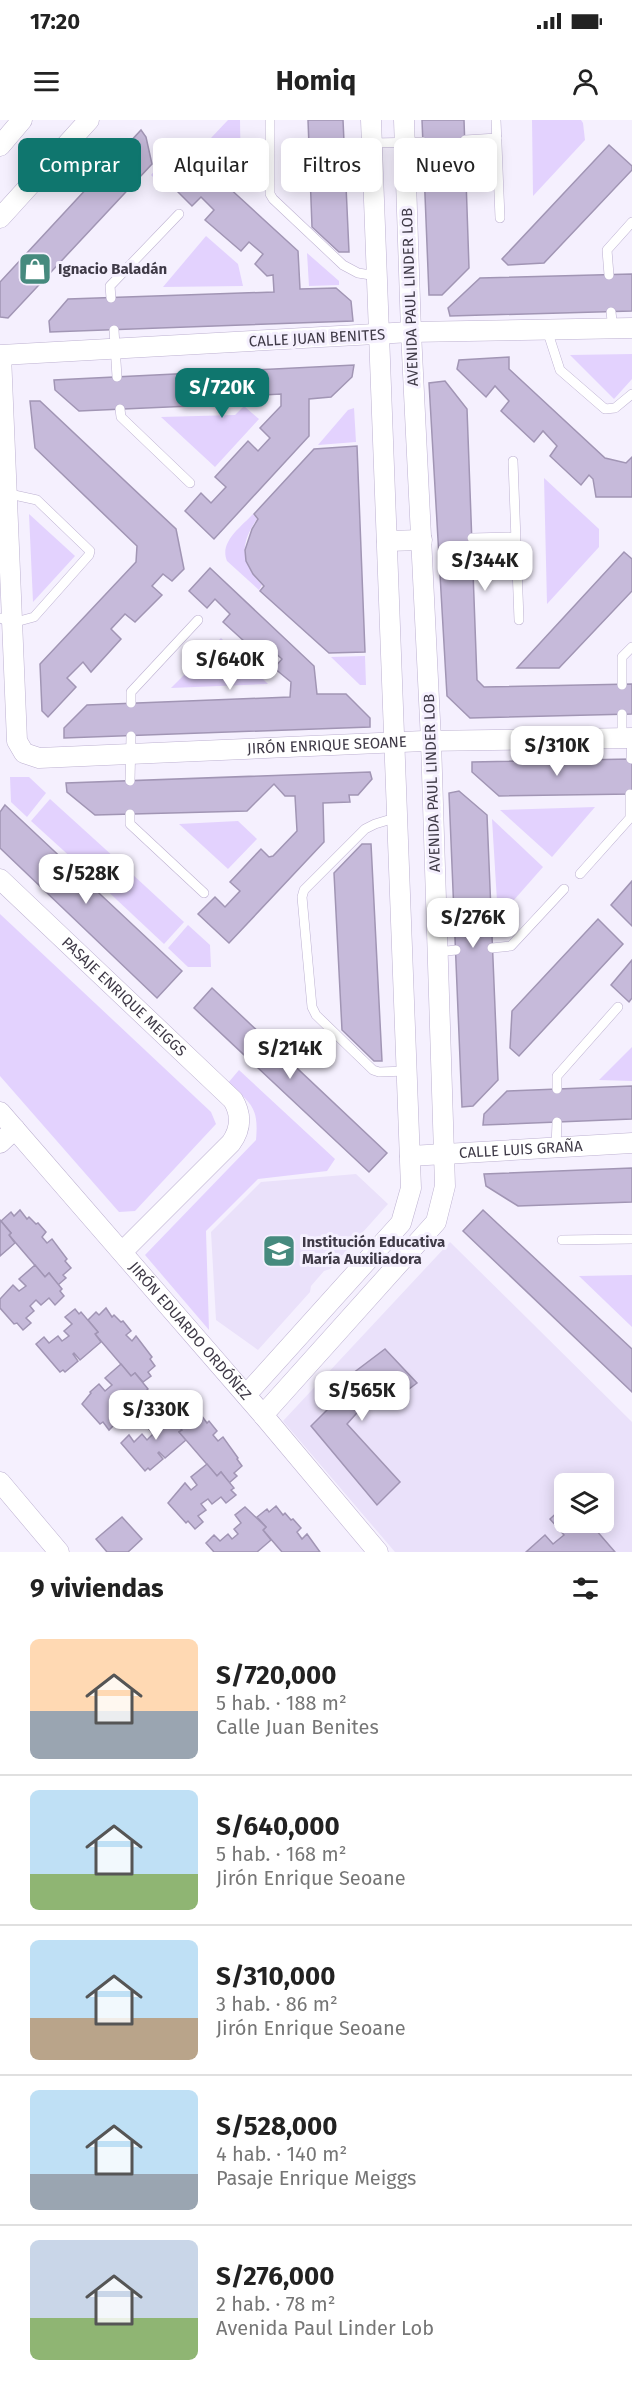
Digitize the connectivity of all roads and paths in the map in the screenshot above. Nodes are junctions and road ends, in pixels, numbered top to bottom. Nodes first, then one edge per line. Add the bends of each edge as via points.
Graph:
1 (22, 120) edge
2 (88, 120) edge
3 (270, 120) edge
4 (371, 120) edge
5 (404, 120) edge
6 (496, 120) edge
7 (372, 138) edge
8 (412, 138) edge
9 (497, 138) joint
10 (0, 146) edge
11 (374, 192) edge
12 (413, 192) edge
13 (178, 214) dead end
14 (0, 218) edge
15 (500, 219) dead end
16 (632, 222) edge
17 (609, 275) dead end
18 (377, 276) junction
19 (111, 298) dead end
20 (619, 323) edge
21 (547, 330) junction
22 (411, 332) junction
23 (380, 334) junction
24 (114, 339) junction
25 (1, 355) edge
26 (117, 377) dead end
27 (632, 394) edge
28 (120, 409) dead end
29 (513, 461) dead end
30 (190, 483) dead end
31 (3, 494) edge
32 (515, 537) junction
33 (472, 538) dead end
34 (427, 540) junction
35 (387, 541) junction
36 (6, 620) edge
37 (198, 620) dead end
38 (519, 620) dead end
39 (632, 647) edge
40 (622, 685) dead end
41 (131, 703) dead end
42 (622, 714) dead end
43 (627, 738) edge
44 (431, 741) junction
45 (393, 743) junction
46 (131, 745) junction
47 (631, 759) edge
48 (130, 781) dead end
49 (630, 794) dead end
50 (130, 814) dead end
51 (398, 817) junction
52 (580, 874) dead end
53 (0, 879) edge
54 (564, 889) dead end
55 (204, 893) dead end
56 (492, 948) dead end
57 (446, 951) junction
58 (403, 953) junction
59 (618, 1007) dead end
60 (407, 1071) junction
61 (557, 1089) dead end
62 (0, 1112) edge
63 (557, 1122) dead end
64 (15, 1129) junction
65 (0, 1143) edge
66 (632, 1143) edge
67 (556, 1147) junction
68 (443, 1152) junction
69 (410, 1156) junction
70 (632, 1239) edge
71 (562, 1240) dead end
72 (122, 1252) junction
73 (246, 1395) junction
74 (263, 1415) junction
75 (0, 1482) edge
76 (59, 1552) edge
77 (378, 1552) edge

1 - 10 street
2 - 14 street
3 - 18 lane via 273,199 343,265
4 - 7 street
5 - 8 street, AVENIDA PAUL LINDER LOB
6 - 9 lane
9 - 15 lane
11 - 18 street
12 - 22 street, AVENIDA PAUL LINDER LOB
13 - 19 lane via 110,286
16 - 17 lane via 607,250
18 - 23 street
20 - 21 street, CALLE JUAN BENITES
21 - 22 street, CALLE JUAN BENITES
21 - 27 lane via 560,370 605,408 615,408
22 - 23 street, CALLE JUAN BENITES
22 - 34 street, AVENIDA PAUL LINDER LOB
23 - 24 street, CALLE JUAN BENITES
23 - 35 street
24 - 25 street, CALLE JUAN BENITES
24 - 26 lane
25 - 31 street
28 - 30 lane via 121,417
29 - 32 lane
31 - 36 street
31 - 36 lane via 37,500 90,551 34,617
32 - 33 lane
32 - 38 lane
34 - 35 street
34 - 44 street, AVENIDA PAUL LINDER LOB
35 - 45 street
36 - 46 street, JIRÓN ENRIQUE SEOANE via 17,741 24,753 39,758
37 - 41 lane via 131,692
39 - 40 lane via 622,657
42 - 43 lane
43 - 44 street, JIRÓN ENRIQUE SEOANE
43 - 47 lane
44 - 45 street, JIRÓN ENRIQUE SEOANE
44 - 57 street, AVENIDA PAUL LINDER LOB
45 - 46 street, JIRÓN ENRIQUE SEOANE
45 - 51 street
46 - 48 lane
49 - 52 lane via 630,818
50 - 55 lane via 130,824
51 - 58 street
51 - 60 lane via 365,829 304,890 302,897 312,1007 316,1015 373,1070
53 - 72 street, PASAJE ENRIQUE MEIGGS via 237,1107 240,1120 231,1143
54 - 56 lane via 512,946
57 - 58 street
57 - 68 street, AVENIDA PAUL LINDER LOB
58 - 60 street
59 - 61 lane via 557,1076
60 - 69 street
62 - 64 street, JIRÓN EDUARDO ORDÓÑEZ
63 - 67 lane
64 - 65 street
64 - 72 street, JIRÓN EDUARDO ORDÓÑEZ
66 - 67 street, CALLE LUIS GRAÑA
67 - 68 street, CALLE LUIS GRAÑA
68 - 69 street, CALLE LUIS GRAÑA
68 - 74 street, AVENIDA PAUL LINDER LOB via 445,1186 436,1222
69 - 73 street via 411,1188 401,1222
70 - 71 lane
72 - 73 street, JIRÓN EDUARDO ORDÓÑEZ
73 - 74 street, JIRÓN EDUARDO ORDÓÑEZ
74 - 77 street, JIRÓN EDUARDO ORDÓÑEZ
75 - 76 street

